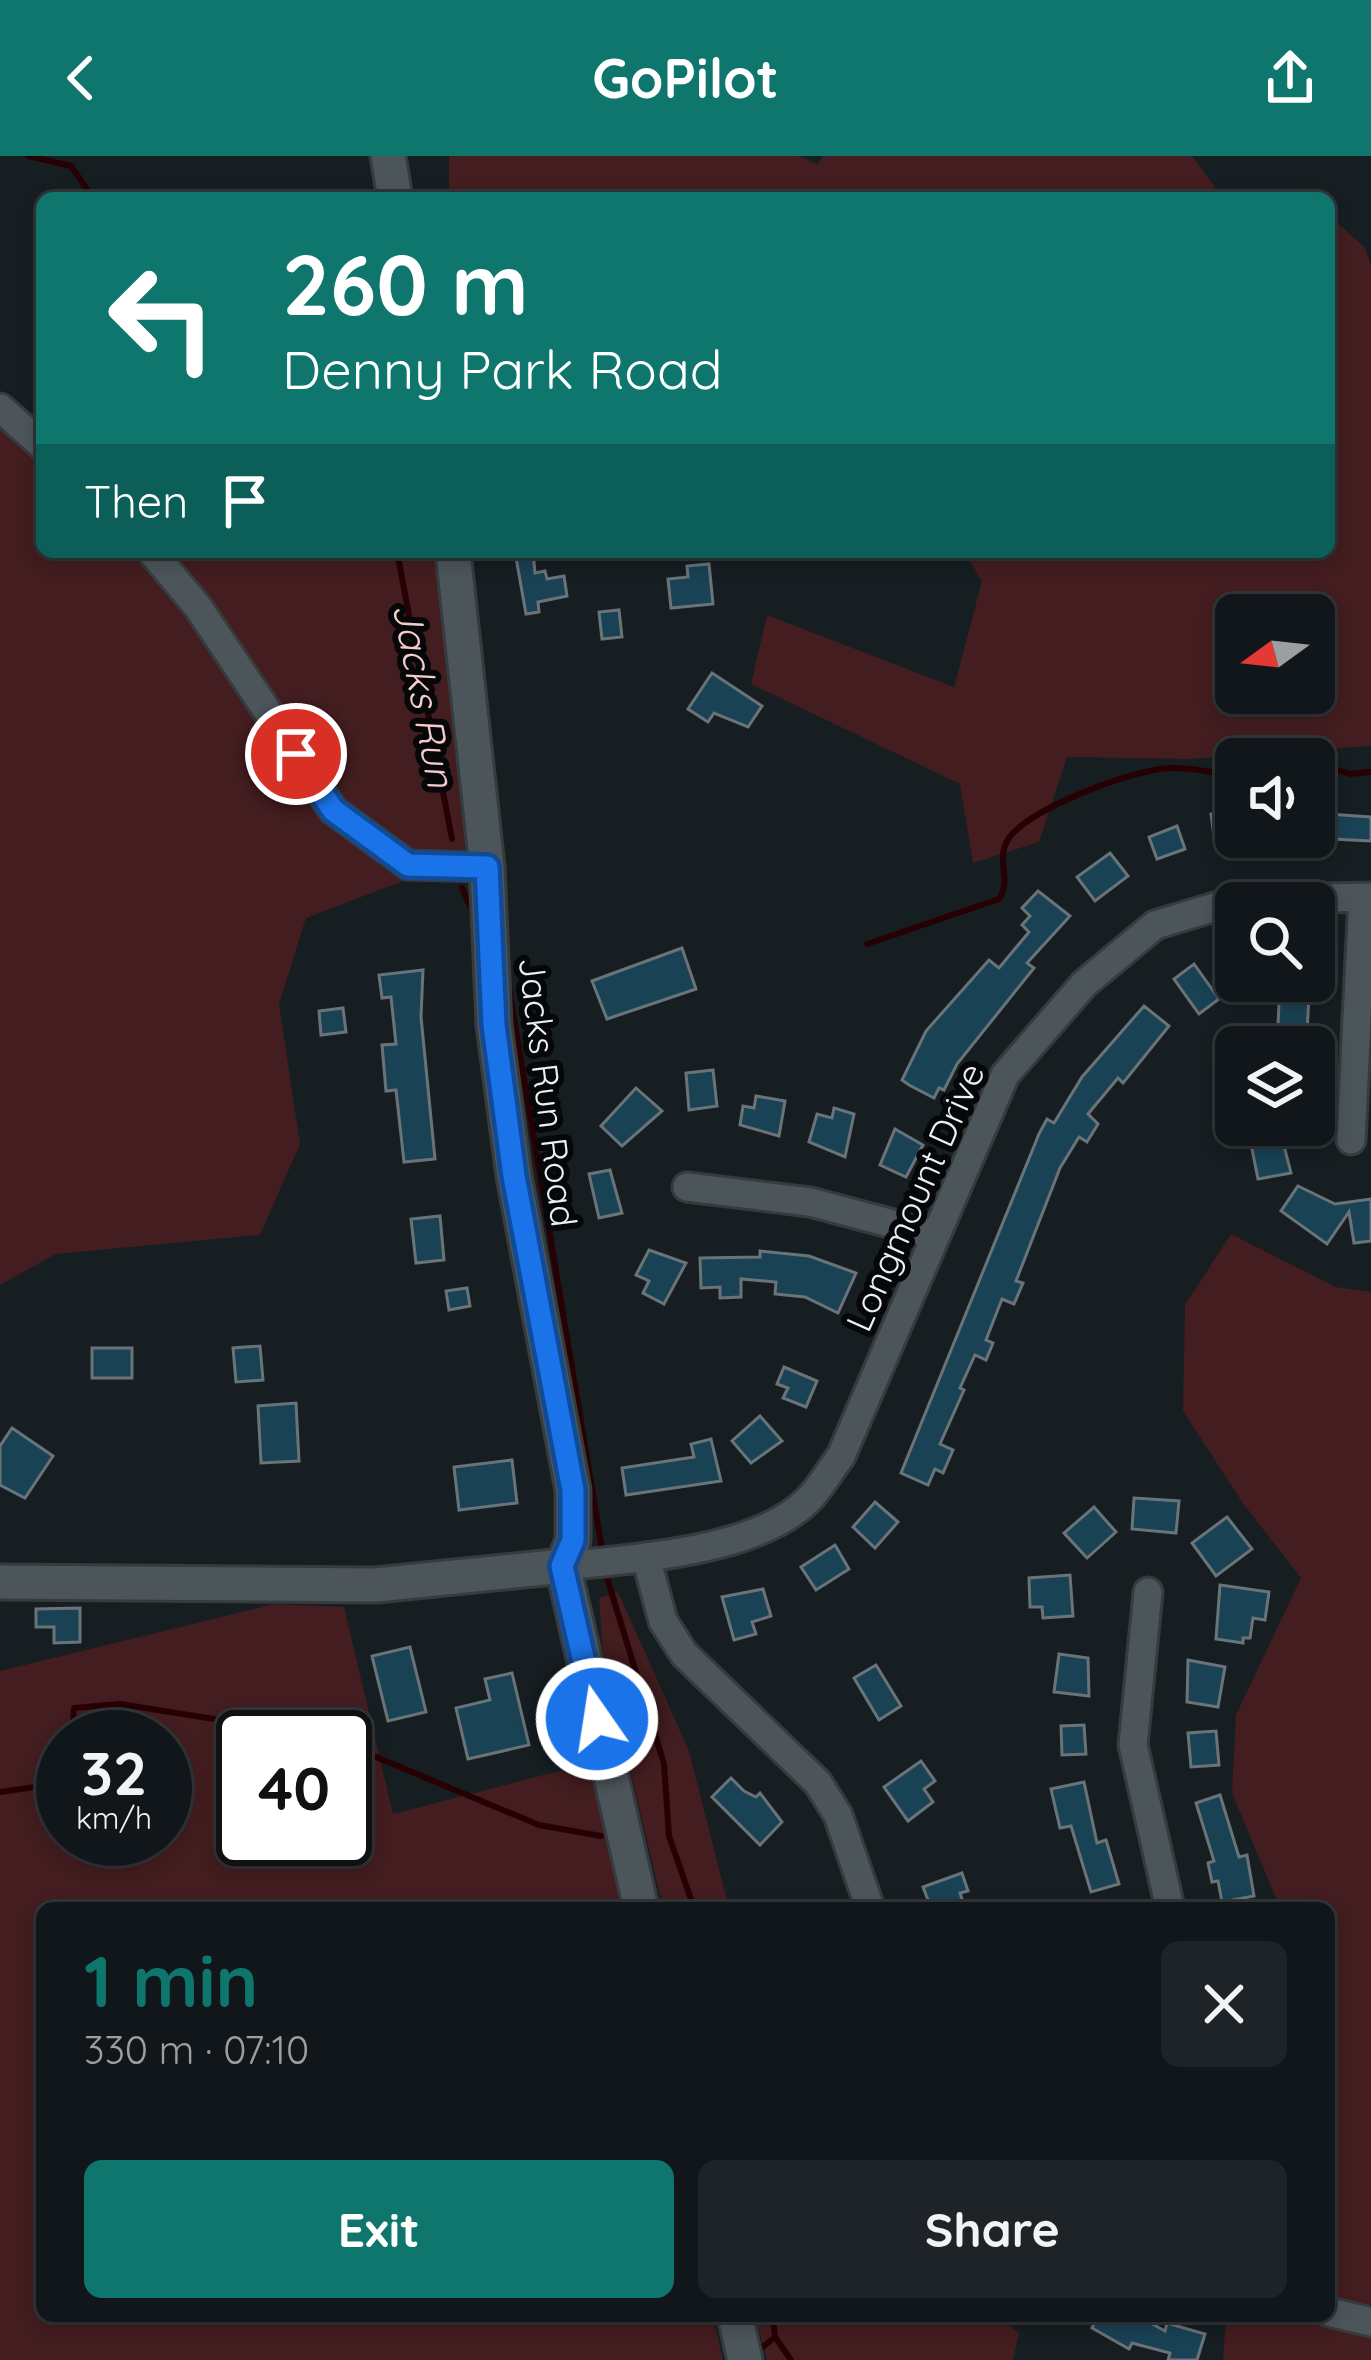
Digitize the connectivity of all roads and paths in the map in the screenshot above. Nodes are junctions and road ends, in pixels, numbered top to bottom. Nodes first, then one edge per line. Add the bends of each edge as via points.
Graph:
1 (388, 156) edge
2 (394, 192) edge
3 (0, 408) edge
4 (36, 440) edge
5 (157, 558) edge
6 (454, 558) edge
7 (487, 867) junction
8 (1367, 897) edge
9 (1351, 1140) dead end
10 (687, 1187) dead end
11 (935, 1234) junction
12 (646, 1557) junction
13 (590, 1563) junction
14 (0, 1582) edge
15 (1148, 1592) dead end
16 (640, 1902) edge
17 (868, 1902) edge
18 (1169, 1902) edge
19 (1335, 2313) edge
20 (736, 2322) edge
21 (1371, 2322) edge
22 (745, 2360) edge

1 - 2 street
3 - 4 street
5 - 7 street via 333,810 408,865
6 - 7 street, Jacks Run Road
7 - 13 street, Jacks Run Road via 494,1025 514,1176 573,1490 573,1540
8 - 9 street
8 - 11 street, Longmount Drive via 1238,900 1155,925 1084,983 1005,1075
10 - 11 street via 810,1202
11 - 12 street, Longmount Drive via 841,1456 806,1503 758,1530
12 - 13 street, Longmount Drive
12 - 17 street via 662,1621 684,1654 818,1784 838,1815
13 - 14 street via 376,1586
13 - 16 street, Jacks Run Road
15 - 18 street via 1133,1745
19 - 21 street
20 - 22 street

